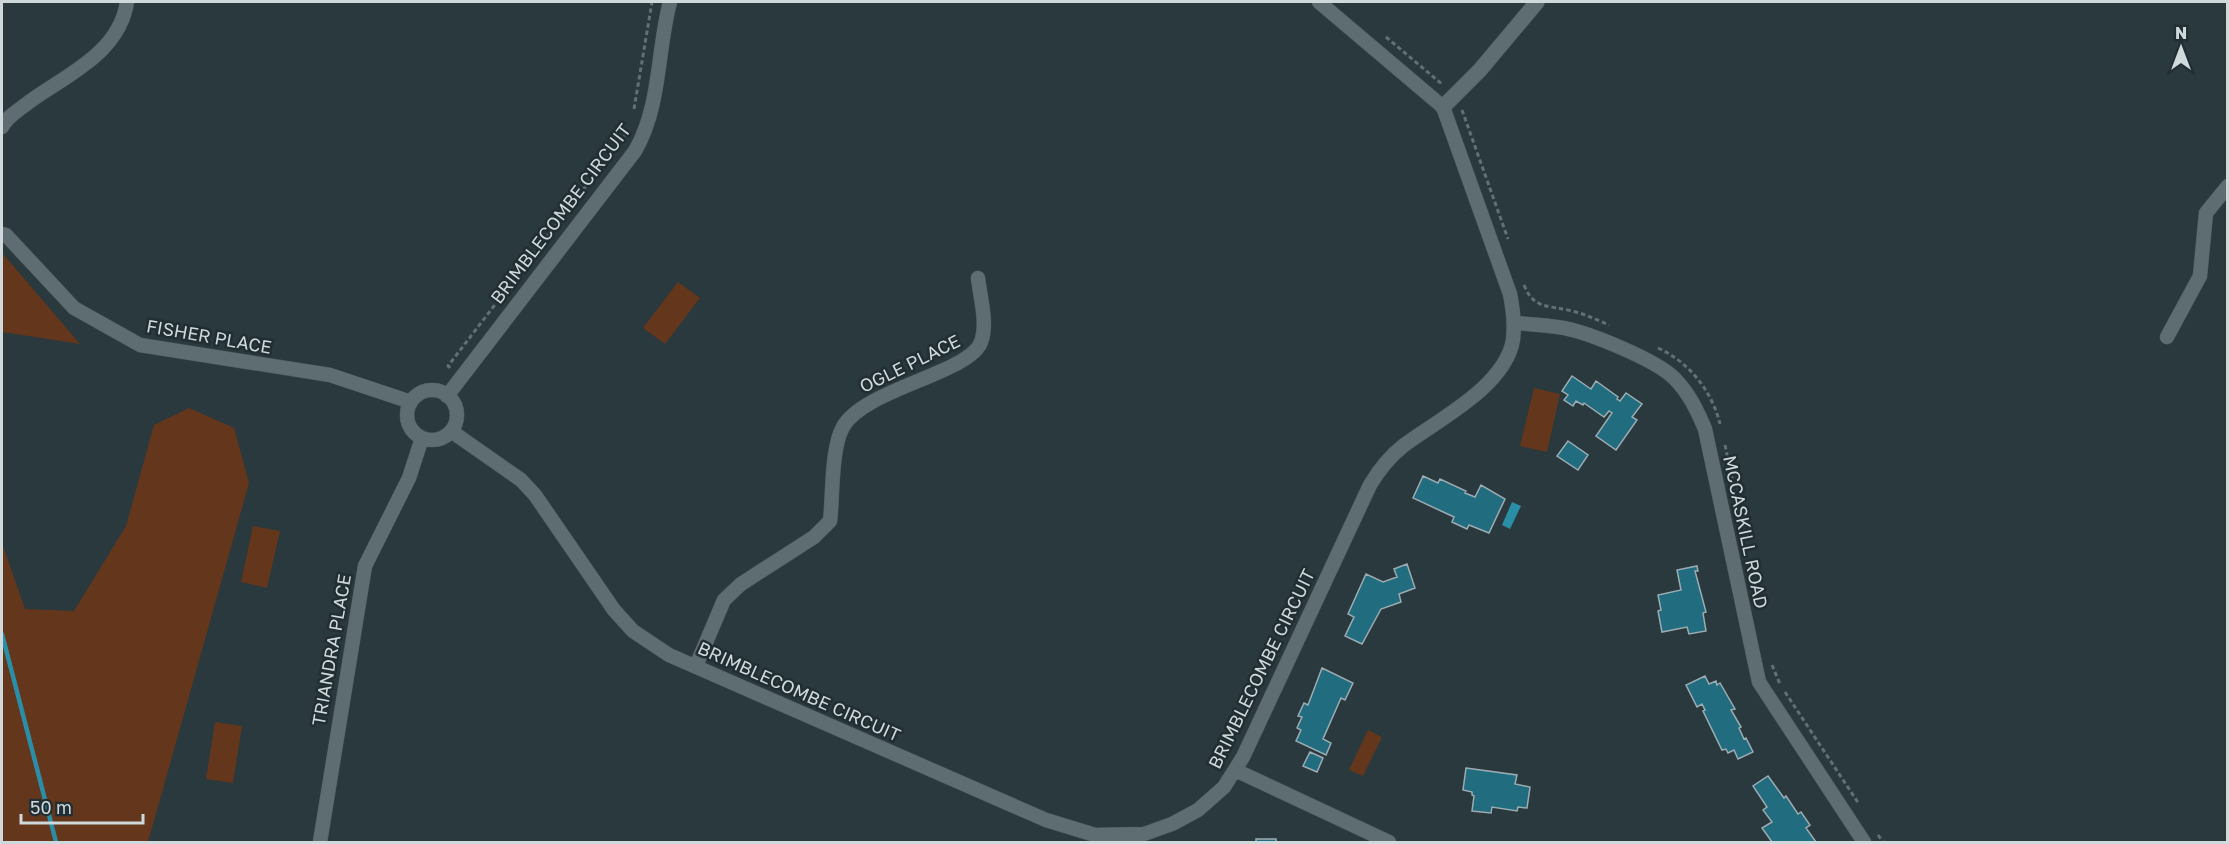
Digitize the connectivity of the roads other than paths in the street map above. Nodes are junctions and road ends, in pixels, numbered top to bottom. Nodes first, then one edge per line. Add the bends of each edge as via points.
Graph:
1 (127, 2) edge
2 (670, 2) edge
3 (1318, 2) edge
4 (1538, 2) edge
5 (1443, 107) junction
6 (2, 128) edge
7 (2228, 186) edge
8 (2, 234) edge
9 (978, 278) dead end
10 (1514, 323) junction
11 (2168, 337) dead end
12 (447, 396) junction
13 (411, 402) junction
14 (451, 431) junction
15 (422, 438) junction
16 (696, 666) junction
17 (1235, 770) junction
18 (1144, 838) edge
19 (320, 843) edge
20 (1389, 843) edge
21 (1864, 843) edge

1 - 6 street via 112,40 91,60 6,120
2 - 12 street, BRIMBLECOMBE CIRCUIT via 651,113 640,142
3 - 5 street
4 - 5 street
5 - 10 street, BRIMBLECOMBE CIRCUIT via 1510,294
7 - 11 street via 2206,213 2200,276
8 - 13 street, FISHER PLACE via 74,308 140,345 330,375
9 - 16 street, OGLE PLACE via 981,343 973,354 852,413 837,443 830,521 814,537 741,584 724,600
10 - 17 street, BRIMBLECOMBE CIRCUIT via 1513,341 1492,377 1474,396 1402,447 1383,464 1370,484
10 - 21 street, MCCASKILL ROAD via 1565,328 1604,342 1673,377 1694,402 1705,429 1759,682
12 - 13 street via 432,390
12 - 14 street via 456,409
13 - 15 street via 407,418
14 - 15 street via 441,438
14 - 16 street, BRIMBLECOMBE CIRCUIT via 536,495 614,610 633,631 669,655
15 - 19 street, TRIANDRA PLACE via 409,478 361,579
16 - 18 street, BRIMBLECOMBE CIRCUIT via 1046,820 1095,835
17 - 18 street, BRIMBLECOMBE CIRCUIT via 1224,788 1198,810
17 - 20 street

